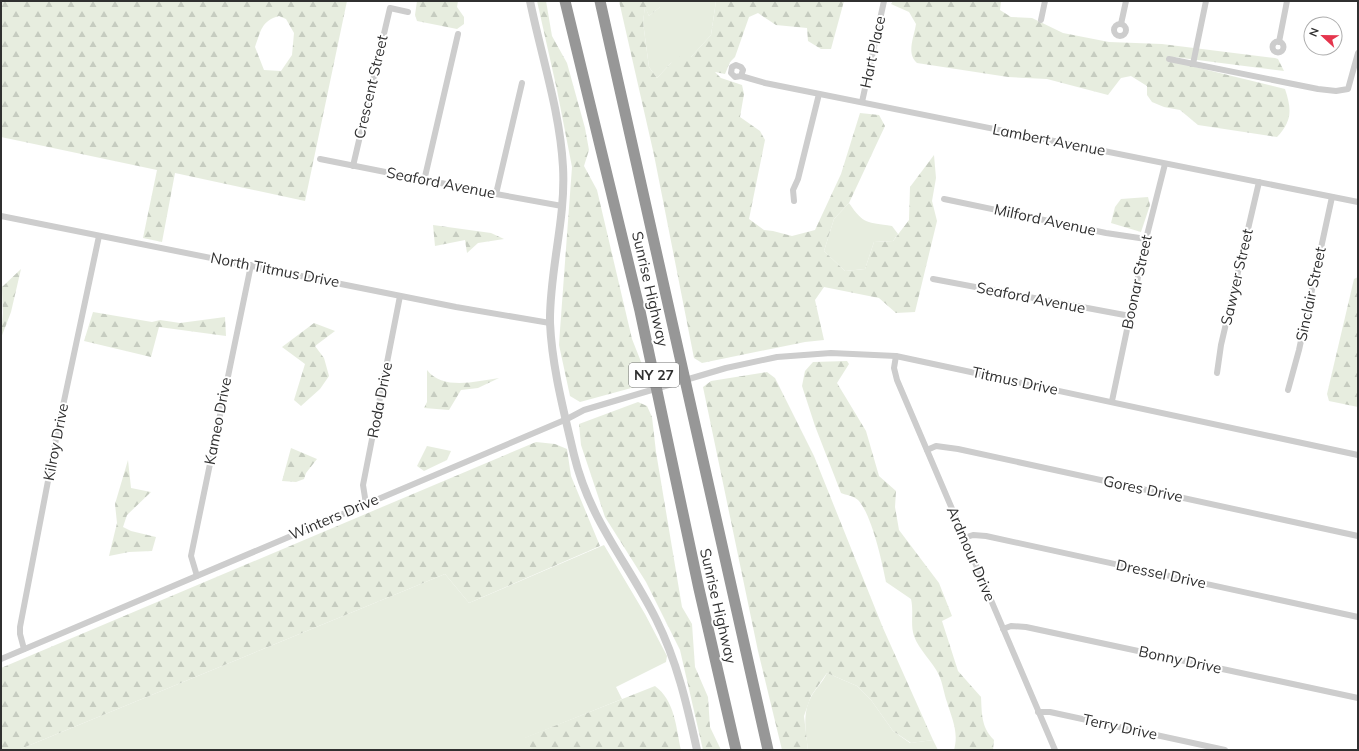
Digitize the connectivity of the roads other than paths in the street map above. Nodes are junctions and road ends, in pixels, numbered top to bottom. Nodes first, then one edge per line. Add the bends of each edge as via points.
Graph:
1 (530, 1) edge
2 (565, 1) edge
3 (600, 1) edge
4 (884, 1) edge
5 (1045, 1) edge
6 (1126, 1) edge
7 (1206, 1) edge
8 (1287, 1) edge
9 (408, 12) dead end
10 (1041, 20) dead end
11 (1121, 24) dead end
12 (458, 34) dead end
13 (1278, 42) dead end
14 (1358, 53) edge
15 (1169, 59) dead end
16 (1193, 64) junction
17 (740, 76) dead end
18 (522, 83) dead end
19 (819, 94) junction
20 (862, 102) junction
21 (320, 159) dead end
22 (1165, 164) junction
23 (353, 166) junction
24 (424, 181) junction
25 (1259, 182) junction
26 (496, 194) junction
27 (1332, 196) junction
28 (944, 199) dead end
29 (794, 201) dead end
30 (1358, 202) edge
31 (562, 206) junction
32 (1, 216) edge
33 (99, 236) junction
34 (1146, 239) junction
35 (251, 265) junction
36 (932, 279) dead end
37 (400, 296) junction
38 (1130, 316) junction
39 (550, 323) junction
40 (896, 356) junction
41 (1216, 373) dead end
42 (671, 384) joint
43 (1288, 390) dead end
44 (1112, 401) junction
45 (567, 419) junction
46 (927, 450) junction
47 (1358, 454) edge
48 (366, 504) junction
49 (1358, 536) edge
50 (964, 538) junction
51 (197, 576) junction
52 (1358, 617) edge
53 (1003, 629) junction
54 (24, 649) junction
55 (1, 659) edge
56 (1358, 698) edge
57 (1038, 712) junction
58 (697, 750) edge
59 (736, 750) edge
60 (768, 750) edge
61 (1055, 750) edge
62 (1224, 750) edge

1 - 31 street via 559,133 563,165
2 - 59 highway, Sunrise Highway / NY 27 via 640,311 698,589
3 - 60 highway, Sunrise Highway / NY 27
4 - 20 street, Hart Place
5 - 10 street
6 - 11 street
7 - 16 street
8 - 13 street
9 - 23 street, Crescent Street via 390,8
12 - 24 street
14 - 16 street via 1348,89 1336,91
15 - 16 street
17 - 19 street, Lambert Avenue
18 - 26 street
19 - 20 street, Lambert Avenue
19 - 29 street via 793,190
20 - 22 street, Lambert Avenue
21 - 23 street, Seaford Avenue
22 - 25 street, Lambert Avenue
22 - 34 street, Boonar Street
23 - 24 street, Seaford Avenue
24 - 26 street, Seaford Avenue
25 - 27 street, Lambert Avenue
25 - 41 street, Sawyer Street
26 - 31 street, Seaford Avenue
27 - 30 street, Lambert Avenue
27 - 43 street, Sinclair Street
28 - 34 street, Milford Avenue
31 - 39 street
32 - 33 street, North Titmus Drive
33 - 35 street, North Titmus Drive
33 - 54 street, Kilroy Drive via 20,627
34 - 38 street, Boonar Street
35 - 37 street, North Titmus Drive
35 - 51 street, Kameo Drive via 191,556
36 - 38 street, Seaford Avenue
37 - 39 street, North Titmus Drive
37 - 48 street, Roda Drive via 363,485
38 - 44 street, Boonar Street
39 - 45 street via 558,382
40 - 42 street, Titmus Drive via 830,353 777,357
40 - 44 street, Titmus Drive
40 - 46 street, Ardmour Drive via 894,368 897,380
42 - 45 street, Winters Drive via 584,410
44 - 47 street, Titmus Drive via 1251,433
45 - 48 street, Winters Drive
45 - 58 street via 578,470 594,513 656,618 671,650 683,687
46 - 49 street, Gores Drive via 936,446 958,449
46 - 50 street, Ardmour Drive
48 - 51 street, Winters Drive
50 - 52 street, Dressel Drive via 974,535 986,536
50 - 53 street, Ardmour Drive
51 - 54 street, Winters Drive
53 - 56 street, Bonny Drive via 1011,626 1026,627
53 - 57 street, Ardmour Drive
54 - 55 street, Winters Drive
57 - 61 street, Ardmour Drive
57 - 62 street, Terry Drive via 1050,712

